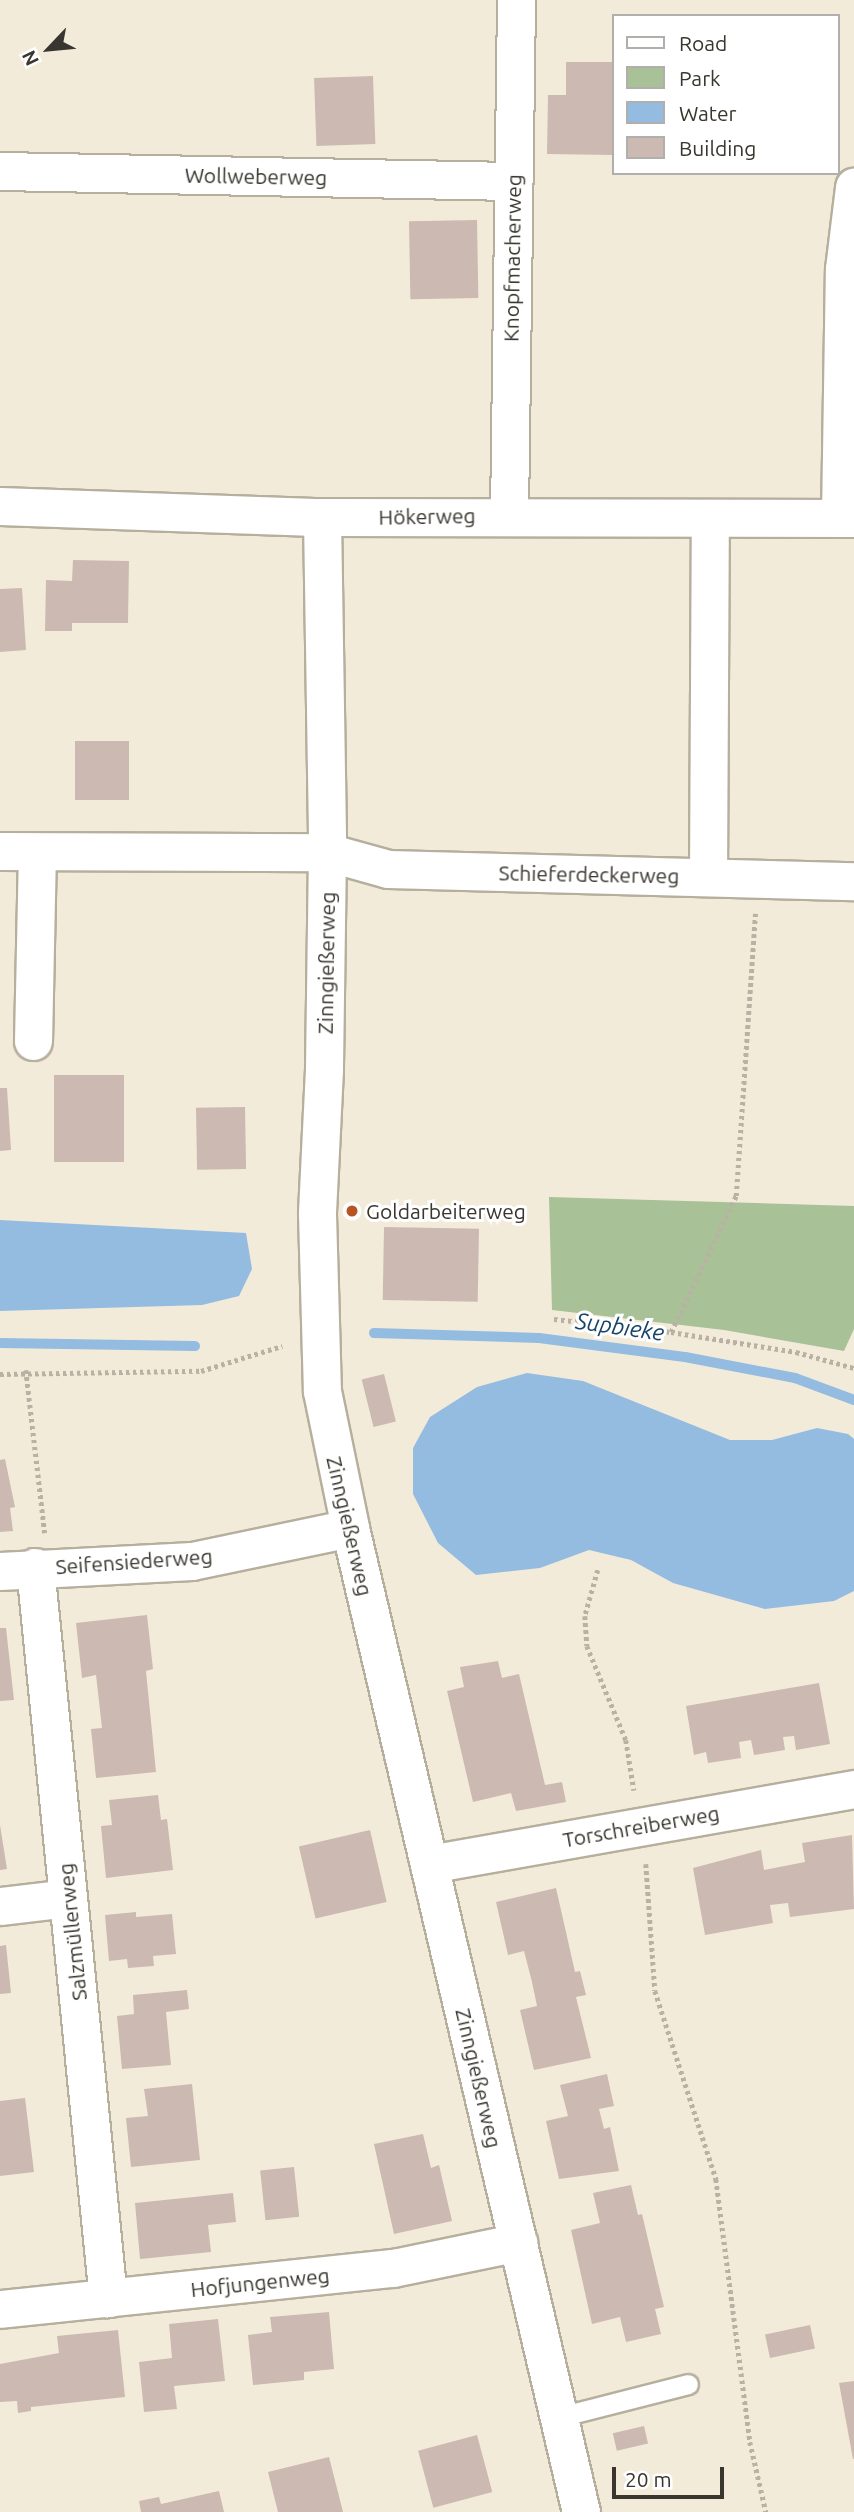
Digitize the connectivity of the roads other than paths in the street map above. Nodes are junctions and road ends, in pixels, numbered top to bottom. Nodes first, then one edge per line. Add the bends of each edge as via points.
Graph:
1 (516, 0) edge
2 (0, 172) edge
3 (512, 181) junction
4 (854, 187) edge
5 (0, 506) edge
6 (509, 516) junction
7 (322, 517) junction
8 (710, 518) junction
9 (847, 518) edge
10 (0, 851) edge
11 (37, 852) junction
12 (327, 852) junction
13 (708, 877) junction
14 (854, 881) edge
15 (33, 1041) dead end
16 (350, 1528) junction
17 (18, 1569) edge
18 (854, 1789) edge
19 (429, 1864) junction
20 (68, 1898) junction
21 (0, 1906) edge
22 (518, 2242) junction
23 (108, 2298) junction
24 (0, 2309) edge
25 (688, 2384) dead end
26 (559, 2417) junction
27 (581, 2512) edge

1 - 3 street, Knopfmacherweg
2 - 3 street, Wollweberweg
3 - 6 street, Knopfmacherweg
4 - 9 street via 844,269
5 - 7 street, Hökerweg
6 - 7 street, Hökerweg
6 - 8 street, Hökerweg
7 - 12 street, Zinngießerweg
8 - 9 street, Hökerweg
8 - 13 street
10 - 11 street
11 - 12 street
11 - 15 street
12 - 13 street, Schieferdeckerweg via 387,869
12 - 16 street, Zinngießerweg via 318,1342 328,1425
13 - 14 street, Schieferdeckerweg
16 - 17 street, Seifensiederweg via 192,1561
16 - 19 street, Zinngießerweg
17 - 20 street, Salzmüllerweg
18 - 19 street, Torschreiberweg
19 - 22 street, Zinngießerweg
20 - 21 street
20 - 23 street, Salzmüllerweg
22 - 23 street, Hofjungenweg via 393,2268
22 - 26 street, Zinngießerweg
23 - 24 street, Hofjungenweg
25 - 26 lane
26 - 27 street, Zinngießerweg

